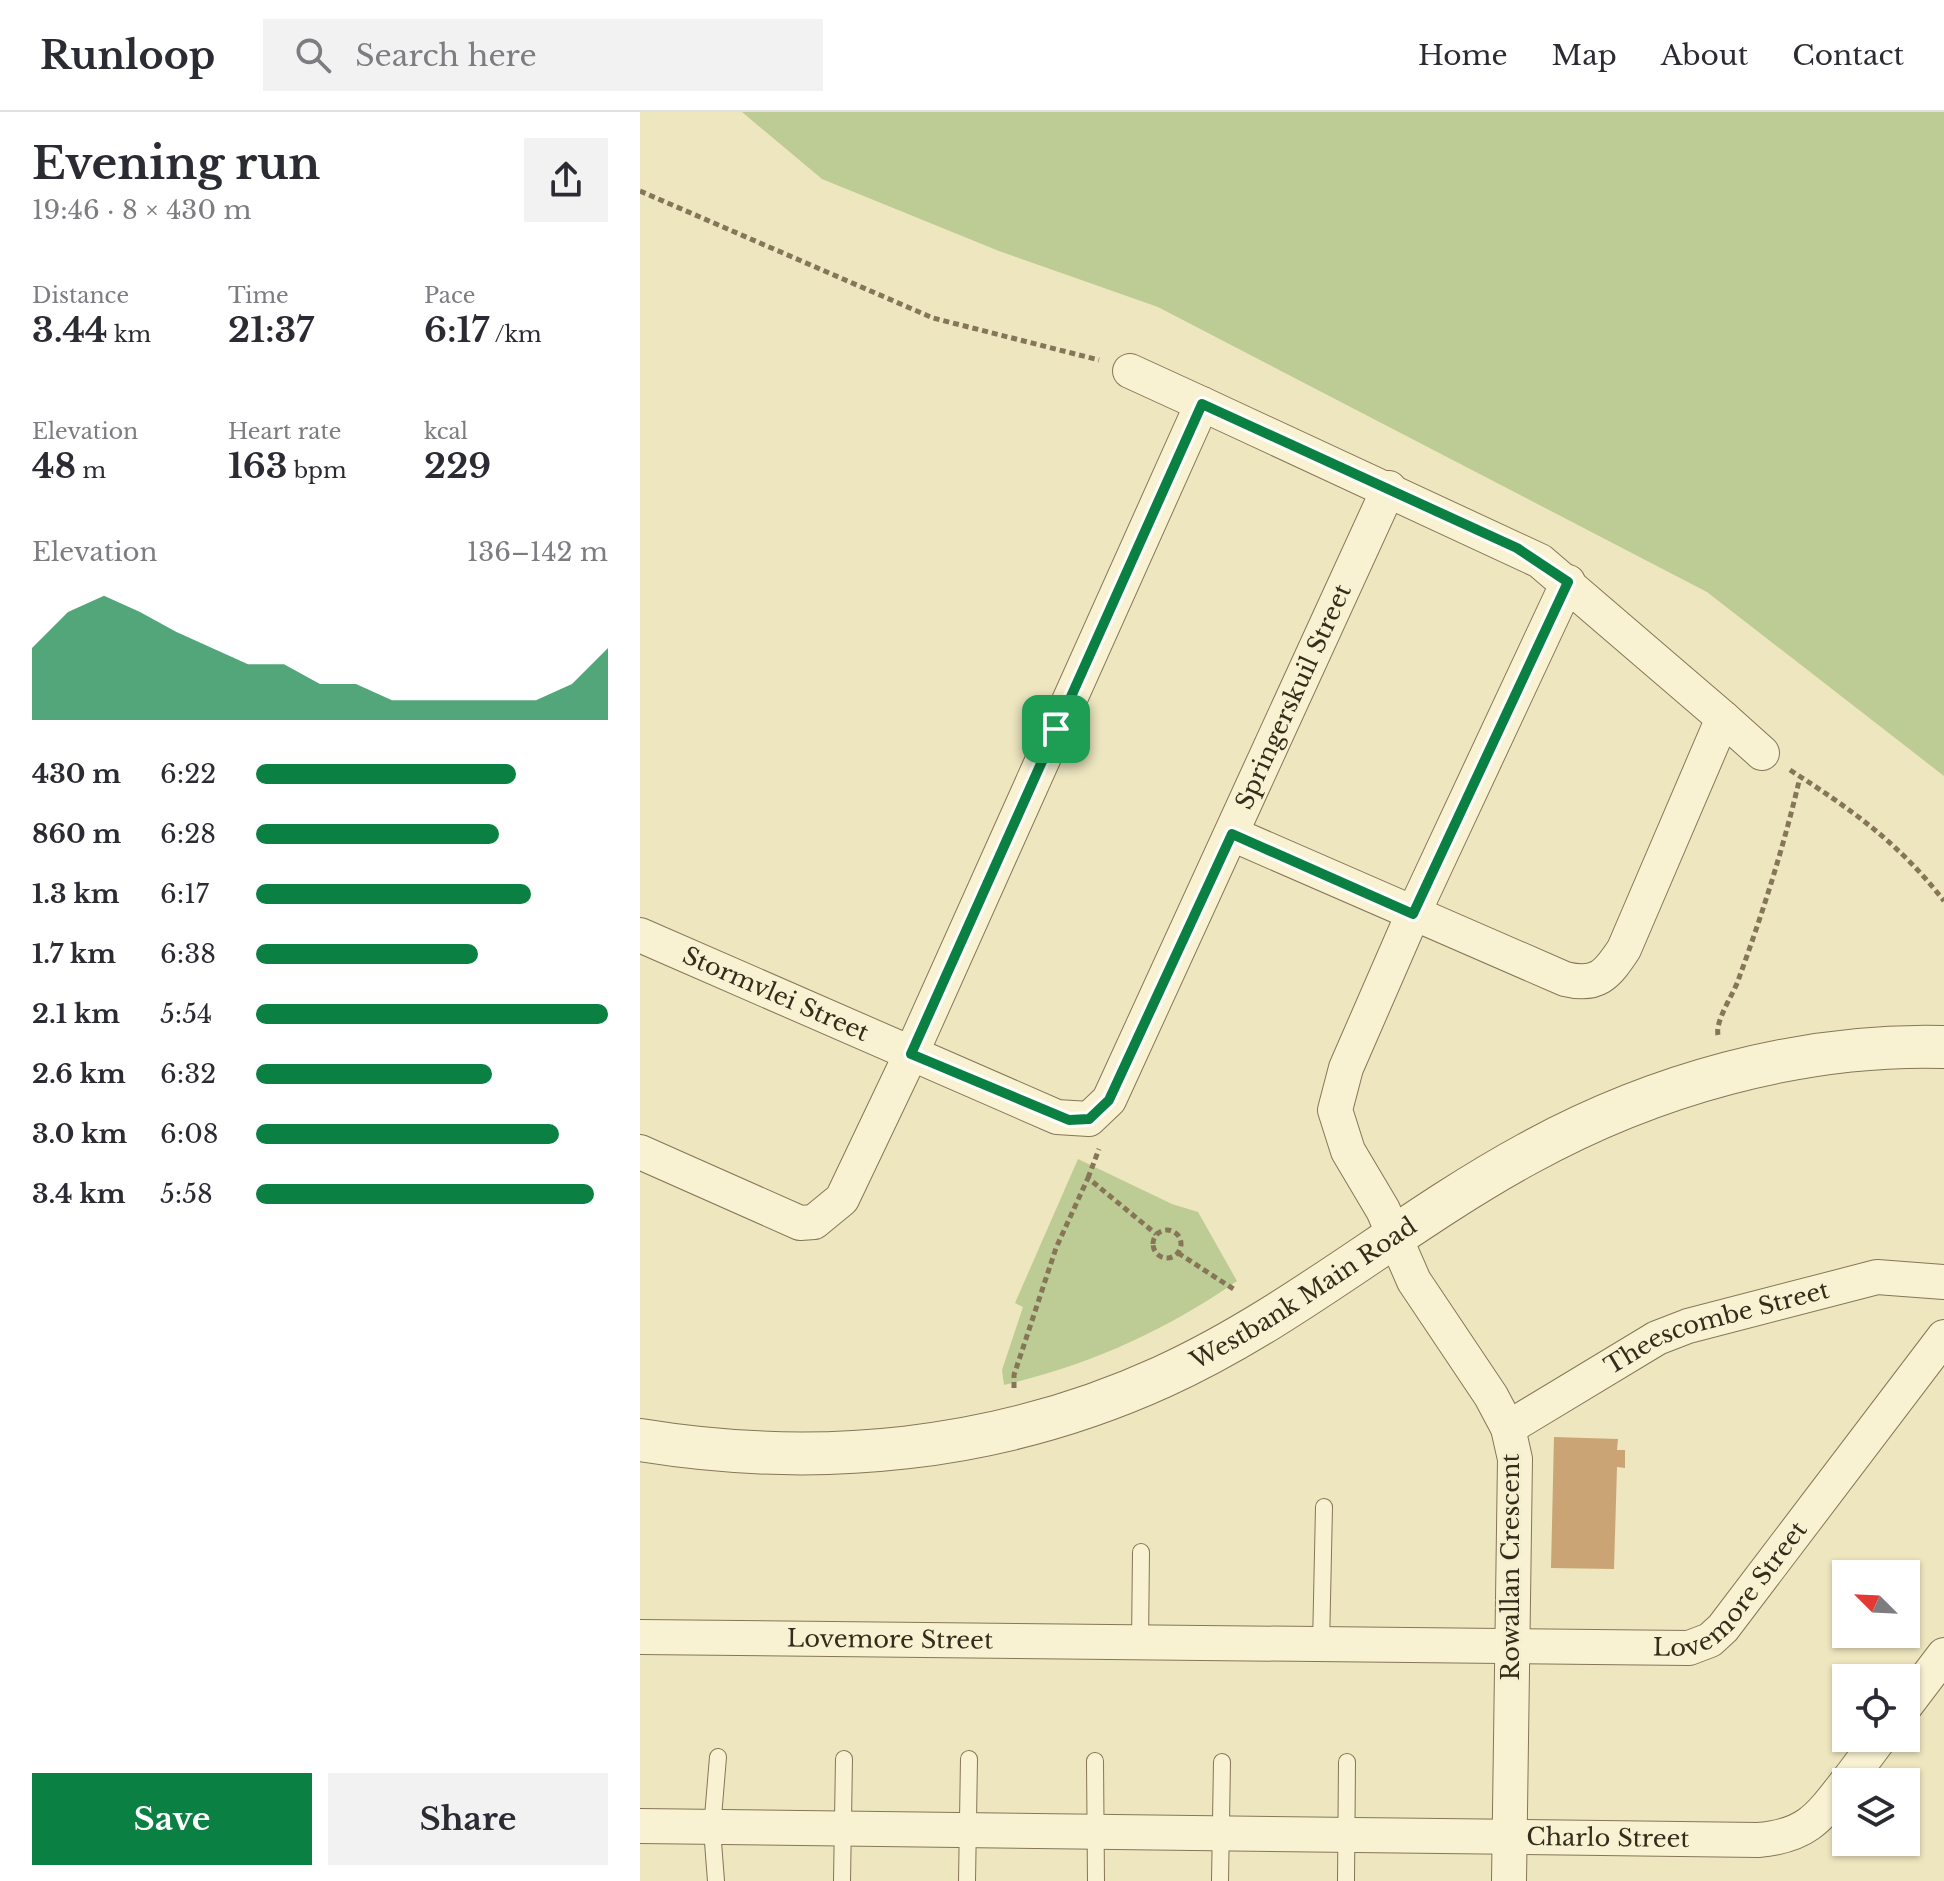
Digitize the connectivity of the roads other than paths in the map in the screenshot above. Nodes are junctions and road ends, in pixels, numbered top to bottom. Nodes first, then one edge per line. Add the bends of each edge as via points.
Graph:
1 (1130, 371) road end
2 (1202, 404) junction
3 (1389, 488) junction
4 (1568, 582) junction
5 (1723, 718) junction
6 (1762, 753) road end
7 (1232, 834) junction
8 (1413, 914) junction
9 (640, 935) edge
10 (1944, 1047) edge
11 (911, 1054) junction
12 (640, 1152) edge
13 (1395, 1238) junction
14 (1944, 1282) edge
15 (1944, 1337) edge
16 (1508, 1428) junction
17 (640, 1440) edge
18 (1324, 1507) dead end
19 (1141, 1552) dead end
20 (640, 1637) edge
21 (1140, 1643) junction
22 (1321, 1646) junction
23 (1513, 1647) junction
24 (1944, 1655) edge
25 (1920, 1687) edge
26 (1869, 1752) edge
27 (718, 1757) dead end
28 (844, 1759) dead end
29 (969, 1759) dead end
30 (1095, 1761) dead end
31 (1222, 1762) dead end
32 (1347, 1762) dead end
33 (1857, 1768) edge
34 (1832, 1799) edge
35 (640, 1826) edge
36 (842, 1828) junction
37 (712, 1829) junction
38 (967, 1830) junction
39 (1095, 1832) junction
40 (1220, 1835) junction
41 (1347, 1835) junction
42 (1510, 1838) junction
43 (716, 1881) edge
44 (842, 1881) edge
45 (967, 1881) edge
46 (1096, 1881) edge
47 (1220, 1881) edge
48 (1346, 1881) edge
49 (1509, 1881) edge

1 - 2 street
2 - 3 street
2 - 11 street
3 - 4 street via 1529,554
3 - 7 street, Springerskuil Street
4 - 5 street
4 - 8 street, Rowallan Crescent
5 - 6 street
5 - 8 street via 1624,949 1597,981 1565,979
7 - 8 street
7 - 11 street, Springerskuil Street via 1100,1112 1079,1120 1057,1117
8 - 13 street, Rowallan Crescent via 1346,1068 1335,1110 1348,1151
9 - 11 street, Stormvlei Street
10 - 13 street, Westbank Main Road via 1760,1065 1688,1085 1608,1113 1525,1155
11 - 12 street via 842,1199 814,1222 786,1218
13 - 16 street, Rowallan Crescent via 1414,1281
13 - 17 street, Westbank Main Road via 1211,1353 1115,1397 1014,1429 913,1448 824,1455 760,1454
14 - 16 street, Theescombe Street via 1877,1277 1688,1326 1657,1338
15 - 23 street, Lovemore Street via 1710,1640 1670,1650
16 - 23 street, Rowallan Crescent via 1515,1459
18 - 22 lane
19 - 21 lane
20 - 21 street, Lovemore Street
21 - 22 street, Lovemore Street
22 - 23 street, Lovemore Street
23 - 42 street, Rowallan Crescent
24 - 25 street
26 - 33 street, Charlo Street
27 - 37 lane
28 - 36 lane
29 - 38 lane
30 - 39 lane
31 - 40 lane
32 - 41 lane
34 - 42 street, Charlo Street via 1812,1824 1781,1838
35 - 37 street, Charlo Street
36 - 37 street, Charlo Street
36 - 38 street, Charlo Street
36 - 44 lane
37 - 43 lane
38 - 39 street, Charlo Street
38 - 45 lane
39 - 40 street, Charlo Street
39 - 46 lane
40 - 41 street, Charlo Street
40 - 47 lane
41 - 42 street, Charlo Street
41 - 48 lane
42 - 49 street, Rowallan Crescent

